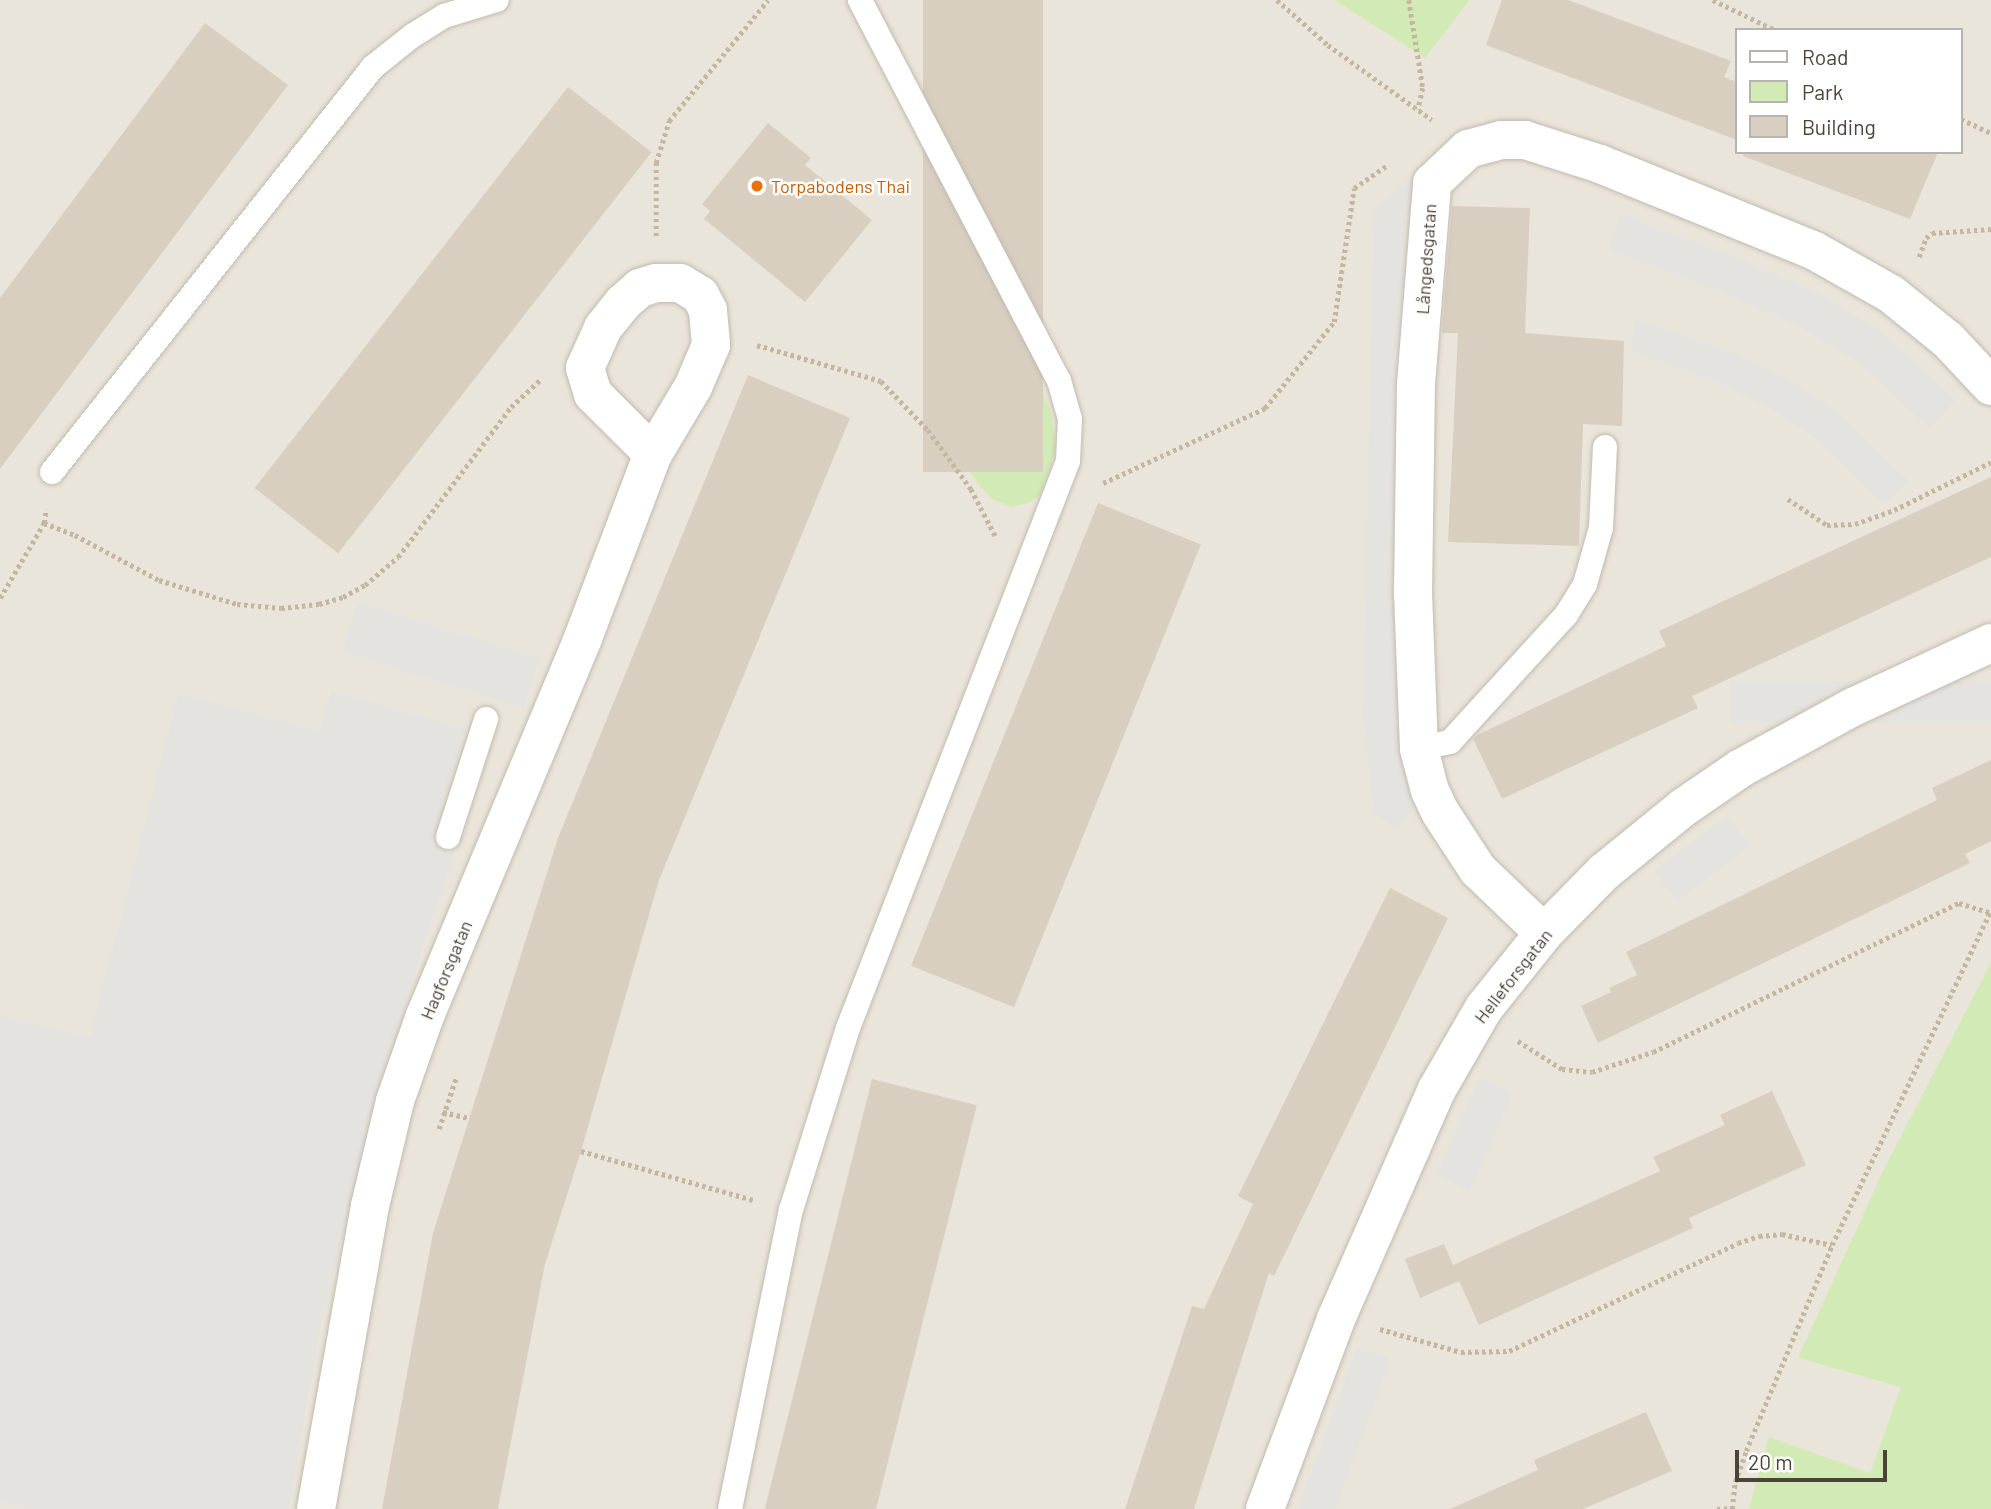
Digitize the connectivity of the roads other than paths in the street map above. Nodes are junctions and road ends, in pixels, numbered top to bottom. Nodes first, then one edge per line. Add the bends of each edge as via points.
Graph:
1 (497, 0) edge
2 (860, 0) edge
3 (1991, 386) edge
4 (1605, 447) dead end
5 (653, 454) junction
6 (52, 472) road end
7 (1991, 643) edge
8 (486, 719) dead end
9 (1419, 749) junction
10 (448, 837) dead end
11 (1544, 933) junction
12 (316, 1509) edge
13 (730, 1509) edge
14 (1265, 1509) edge

1 - 6 lane via 444,16 373,67
2 - 13 lane via 1059,381 1070,419 1068,461 848,1028 791,1210
3 - 9 street, Långedsgatan via 1948,340 1891,294 1813,250 1613,169 1525,140 1485,144 1432,183 1416,398 1413,594
4 - 9 lane via 1601,528 1585,584 1566,615 1450,742
5 - 5 street, Hagforsgatan via 693,387 711,345 708,310 700,295 680,283 656,282 640,288 623,303 603,328 585,368 593,394
5 - 12 street, Hagforsgatan via 583,638 425,1016 395,1101 370,1206
7 - 11 street, Helleforsgatan via 1853,707 1741,768 1604,872
8 - 10 lane
9 - 11 street, Långedsgatan via 1430,792 1478,870
11 - 14 street, Helleforsgatan via 1484,1008 1436,1091 1336,1318

